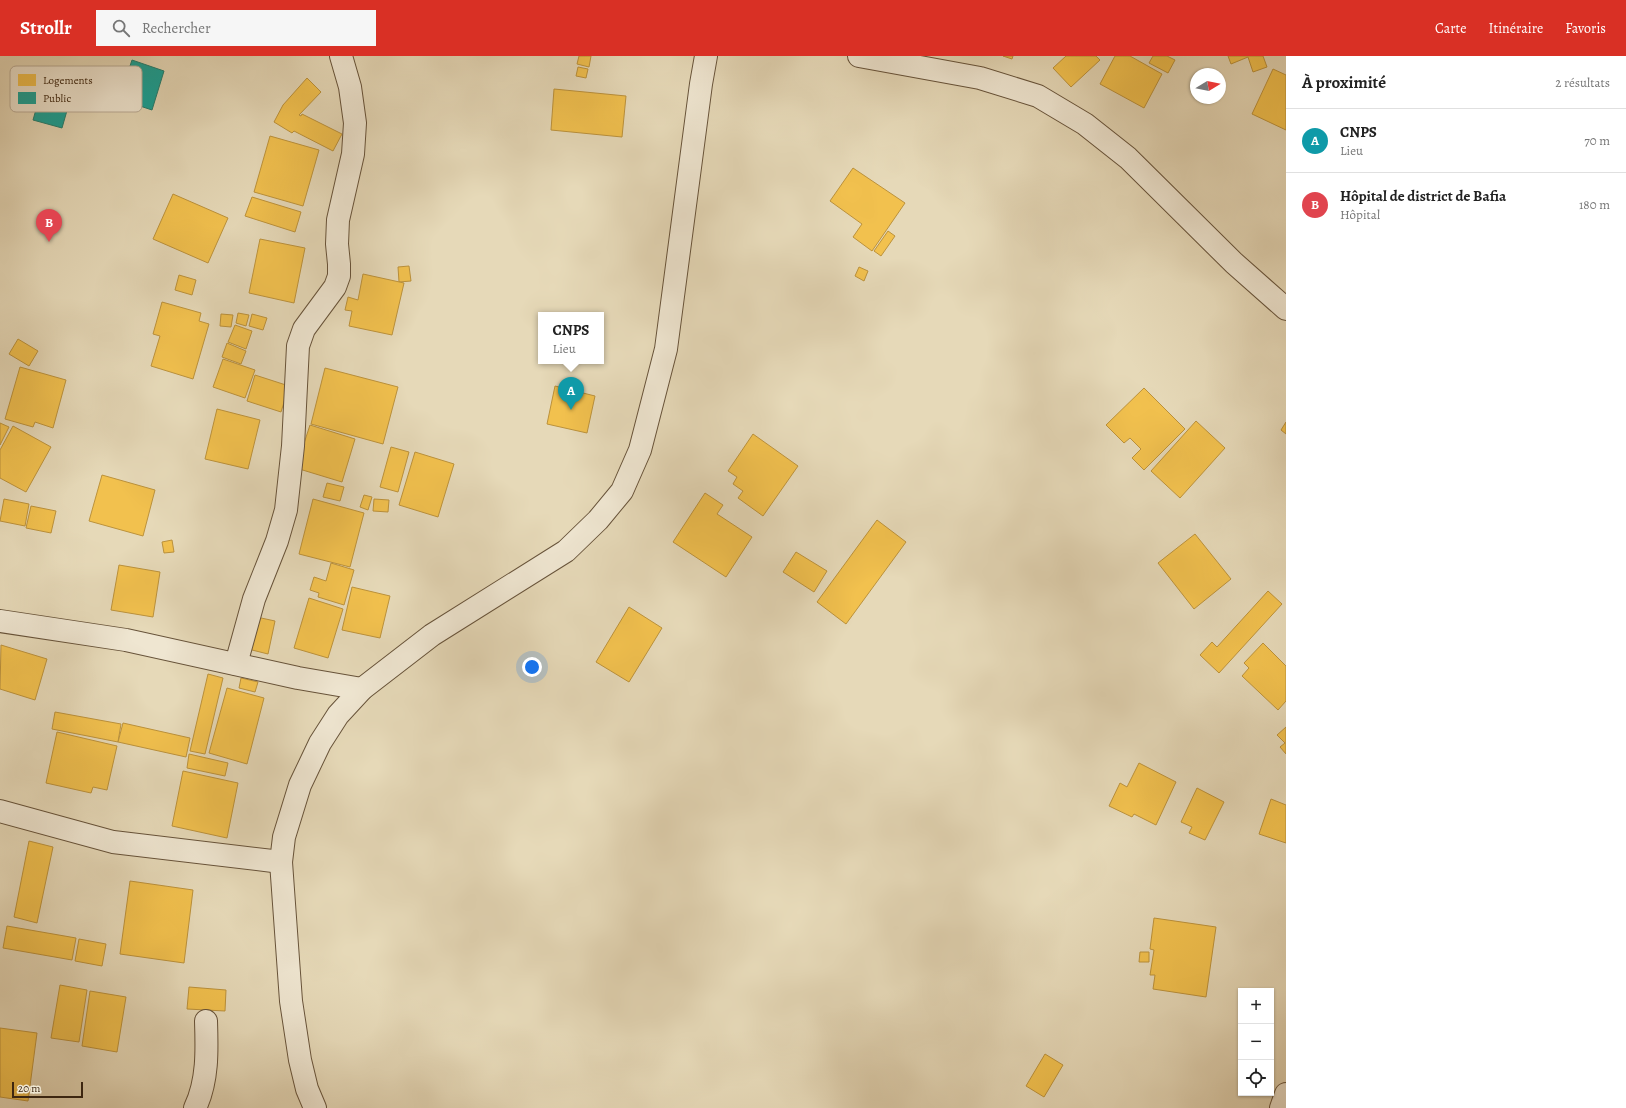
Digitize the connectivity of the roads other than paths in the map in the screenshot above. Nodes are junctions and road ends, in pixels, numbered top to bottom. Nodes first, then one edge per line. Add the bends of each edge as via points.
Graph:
1 (341, 56) edge
2 (706, 56) edge
3 (859, 56) edge
4 (1286, 309) edge
5 (0, 621) edge
6 (236, 664) junction
7 (362, 689) junction
8 (0, 811) edge
9 (281, 862) junction
10 (206, 1021) dead end
11 (1286, 1094) edge
12 (195, 1108) edge
13 (315, 1108) edge
14 (1281, 1108) edge

1 - 6 street via 350,87 355,123 353,154 338,220 339,276 335,287 300,337 286,510 277,541 254,599
2 - 7 street via 666,349 640,450 622,491 598,520 566,551 432,635
3 - 4 street via 980,78 1038,96 1085,124 1128,158 1234,263
5 - 6 street via 126,640
6 - 7 street
7 - 9 street via 338,715 320,743 300,785 284,837
8 - 9 street via 113,842
9 - 13 street via 292,1009 300,1060
10 - 12 street via 207,1060 200,1099
11 - 14 street

